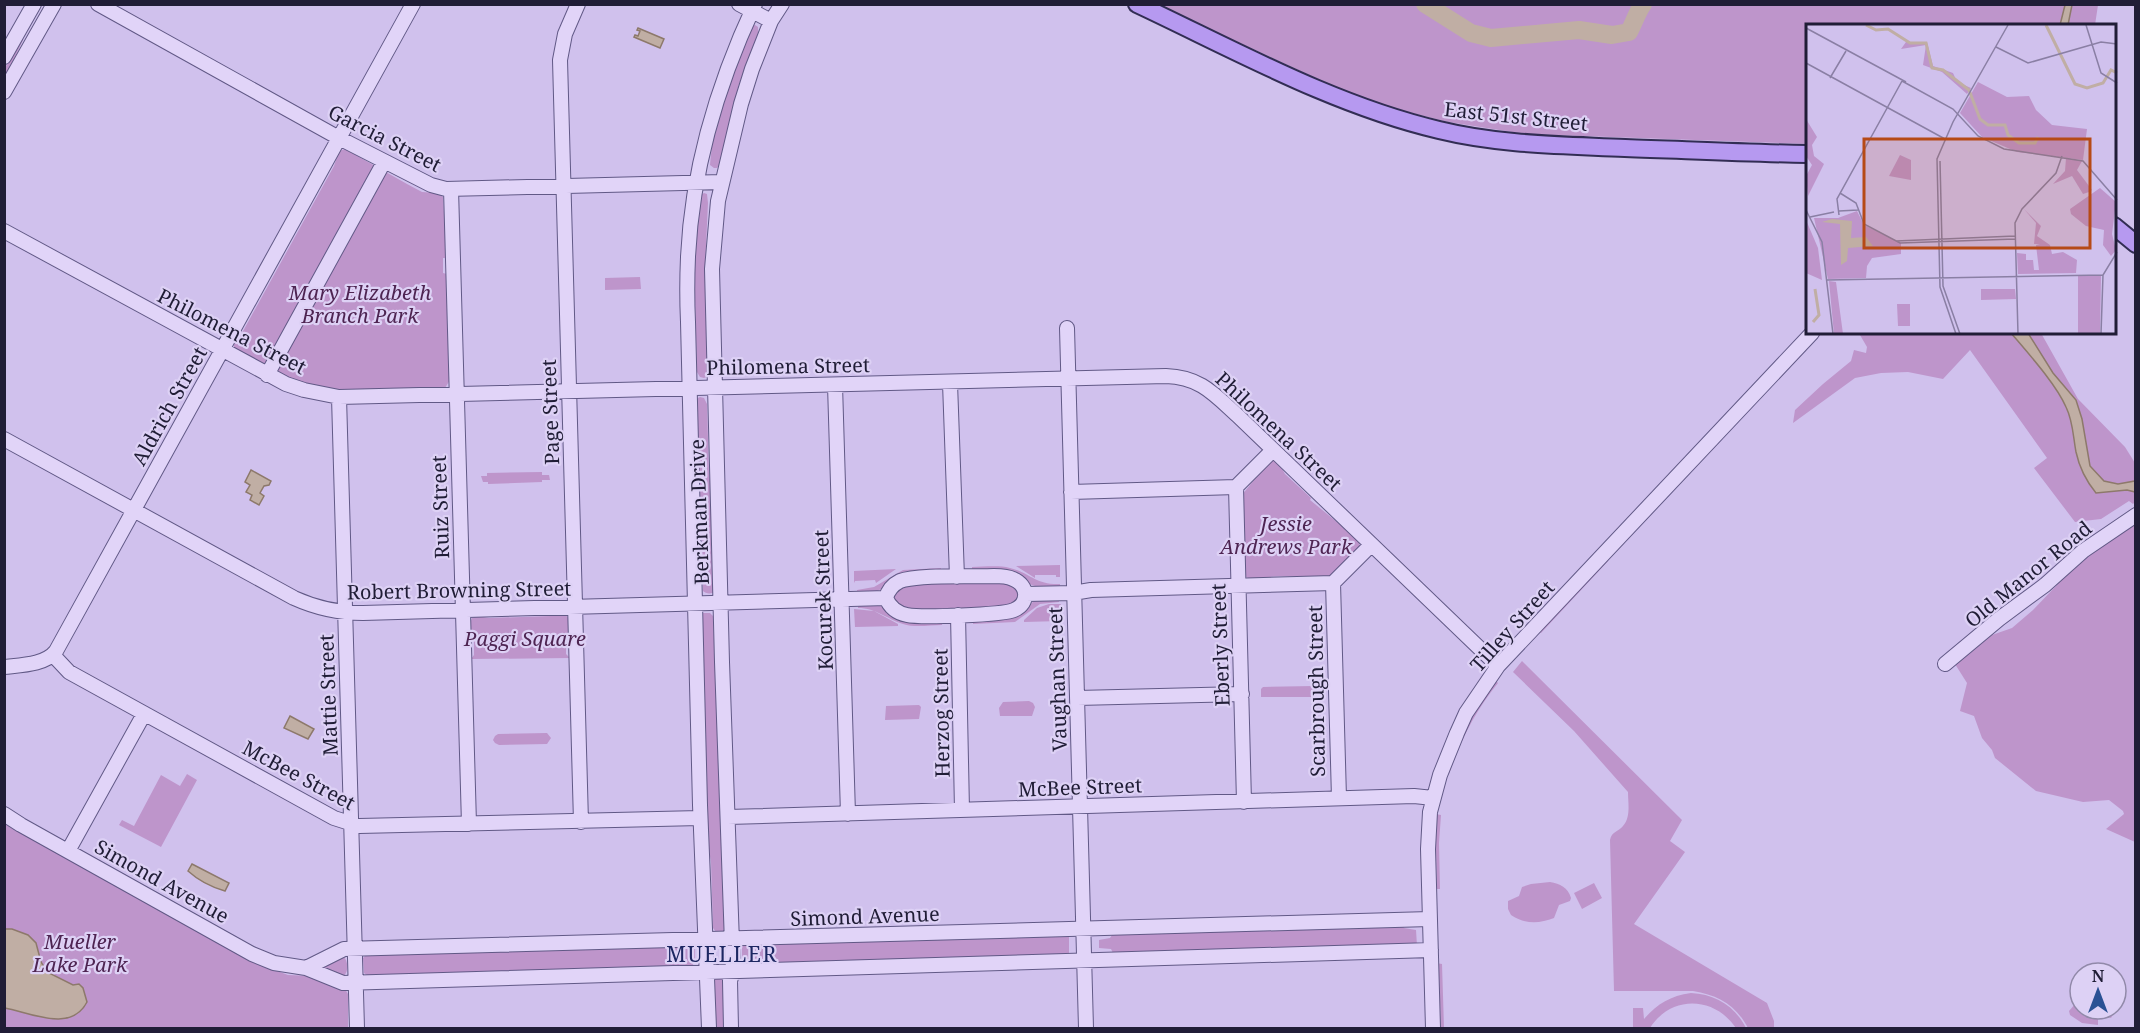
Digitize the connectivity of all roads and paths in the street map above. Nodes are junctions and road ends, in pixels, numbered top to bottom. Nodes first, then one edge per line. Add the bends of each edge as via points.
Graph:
1 (34, 4) edge
2 (54, 4) edge
3 (98, 4) edge
4 (412, 4) edge
5 (578, 4) edge
6 (739, 4) edge
7 (1137, 4) edge
8 (754, 8) edge
9 (775, 10) edge
10 (4, 57) edge
11 (4, 92) edge
12 (339, 138) junction
13 (1806, 154) edge
14 (384, 162) junction
15 (698, 182) junction
16 (722, 182) junction
17 (563, 187) junction
18 (451, 189) junction
19 (2116, 227) edge
20 (4, 231) edge
21 (2134, 238) edge
22 (1067, 328) dead end
23 (1811, 334) edge
24 (222, 350) junction
25 (267, 375) junction
26 (1068, 379) junction
27 (950, 383) junction
28 (835, 385) junction
29 (714, 387) junction
30 (689, 388) junction
31 (569, 391) junction
32 (456, 394) junction
33 (339, 397) junction
34 (4, 439) edge
35 (1273, 450) junction
36 (1236, 487) junction
37 (1071, 492) junction
38 (134, 510) junction
39 (2136, 515) edge
40 (1371, 545) junction
41 (957, 577) junction
42 (1333, 584) junction
43 (1238, 586) junction
44 (1073, 593) junction
45 (1026, 594) junction
46 (886, 598) junction
47 (843, 599) junction
48 (721, 603) junction
49 (696, 604) junction
50 (575, 607) junction
51 (462, 610) junction
52 (345, 612) junction
53 (958, 615) junction
54 (53, 655) junction
55 (1945, 664) dead end
56 (1498, 666) junction
57 (4, 667) edge
58 (1242, 694) junction
59 (1077, 698) junction
60 (144, 714) junction
61 (1339, 798) junction
62 (1433, 798) junction
63 (1244, 802) junction
64 (1080, 806) junction
65 (963, 810) junction
66 (4, 814) edge
67 (849, 814) junction
68 (728, 817) junction
69 (700, 818) junction
70 (581, 822) junction
71 (351, 824) junction
72 (469, 824) junction
73 (68, 851) junction
74 (1430, 919) junction
75 (1083, 929) junction
76 (704, 939) junction
77 (732, 939) junction
78 (355, 949) junction
79 (1431, 950) junction
80 (1084, 960) junction
81 (306, 968) junction
82 (733, 971) junction
83 (705, 972) junction
84 (356, 982) junction
85 (357, 1029) edge
86 (709, 1029) edge
87 (731, 1029) edge
88 (1086, 1029) edge
89 (1433, 1029) edge

1 - 10 street
2 - 11 street
3 - 12 street, Garcia Street
4 - 12 street, Aldrich Street
5 - 17 street, Page Street via 564,34 560,60
6 - 8 street
7 - 13 main road, East 51st Street via 1331,94 1439,130 1537,144
8 - 9 street
8 - 15 street, Berkman Drive via 722,84
9 - 16 street, Berkman Drive via 741,104
12 - 14 street, Garcia Street
12 - 24 street, Aldrich Street
14 - 18 street, Garcia Street via 422,182
14 - 25 street
15 - 16 street, Garcia Street
15 - 17 street, Garcia Street
15 - 30 street, Berkman Drive via 688,256
16 - 29 street, Berkman Drive via 712,269
17 - 18 street, Garcia Street
17 - 31 street, Page Street
18 - 32 street, Ruiz Street
19 - 21 main road
20 - 24 street, Philomena Street
22 - 26 street, Vaughan Street
23 - 56 street, Tilley Street
24 - 25 street, Philomena Street
24 - 38 street, Aldrich Street
25 - 33 street, Philomena Street via 304,390
26 - 27 street, Philomena Street
26 - 35 street, Philomena Street via 1166,376 1192,380 1212,392
26 - 37 street, Vaughan Street
27 - 28 street, Philomena Street
27 - 41 street
28 - 29 street, Philomena Street
28 - 47 street, Kocurek Street
29 - 30 street, Philomena Street
29 - 48 street, Berkman Drive
30 - 31 street, Philomena Street
30 - 49 street, Berkman Drive
31 - 32 street, Philomena Street
31 - 50 street, Page Street
32 - 33 street, Philomena Street
32 - 51 street, Ruiz Street
33 - 52 street, Mattie Street
34 - 38 street, Robert Browning Street
35 - 36 street
35 - 40 street, Philomena Street
36 - 37 street
36 - 43 street, Eberly Street
37 - 44 street, Vaughan Street
38 - 52 street, Robert Browning Street via 294,598
38 - 54 street, Aldrich Street
39 - 55 street, Old Manor Road via 2083,551
40 - 42 street
40 - 56 street, Philomena Street
41 - 45 street via 1005,577 1022,585
41 - 46 street via 900,581 891,587
42 - 43 street
42 - 61 street, Scarbrough Street
43 - 44 street
43 - 58 street, Eberly Street
44 - 45 street
44 - 59 street, Vaughan Street
45 - 53 street via 1025,601 1011,612
46 - 47 street, Robert Browning Street
46 - 53 street via 893,609 907,615
47 - 48 street, Robert Browning Street
47 - 67 street, Kocurek Street
48 - 49 street, Robert Browning Street
48 - 68 street, Berkman Drive
49 - 50 street, Robert Browning Street
49 - 69 street, Berkman Drive
50 - 51 street, Robert Browning Street
50 - 70 street, Page Street
51 - 52 street, Robert Browning Street
51 - 72 street, Ruiz Street
52 - 71 street, Mattie Street
53 - 65 street, Herzog Street
54 - 57 street
54 - 60 street, McBee Street via 69,672
56 - 62 street, Tilley Street via 1456,733
58 - 59 street
58 - 63 street, Eberly Street
59 - 64 street, Vaughan Street
60 - 71 street, McBee Street
60 - 73 street
61 - 62 street, McBee Street
61 - 63 street, McBee Street
62 - 74 street, Tilley Street via 1428,849
63 - 64 street, McBee Street
64 - 65 street, McBee Street
64 - 75 street, Vaughan Street
65 - 67 street, McBee Street
66 - 73 street, Simond Avenue
67 - 68 street, McBee Street
68 - 77 street, Berkman Drive
69 - 70 street, McBee Street
69 - 76 street, Berkman Drive
70 - 72 street, McBee Street
71 - 72 street, McBee Street
71 - 78 street, Mattie Street
73 - 81 street, Simond Avenue via 252,954 274,963
74 - 75 street, Simond Avenue
74 - 79 street, Tilley Street
75 - 77 street, Simond Avenue
75 - 80 street, Vaughan Street
76 - 77 street, Simond Avenue
76 - 78 street, Simond Avenue
76 - 83 street, Berkman Drive
77 - 82 street, Berkman Drive
78 - 81 street, Simond Avenue via 339,951
78 - 84 street, Mattie Street
79 - 80 street, Simond Avenue
79 - 89 street, Tilley Street
80 - 82 street, Simond Avenue
80 - 88 street, Vaughan Street
81 - 84 street, Simond Avenue via 340,982
82 - 83 street, Simond Avenue
82 - 87 street, Berkman Drive
83 - 84 street, Simond Avenue
83 - 86 street, Berkman Drive
84 - 85 street, Mattie Street

